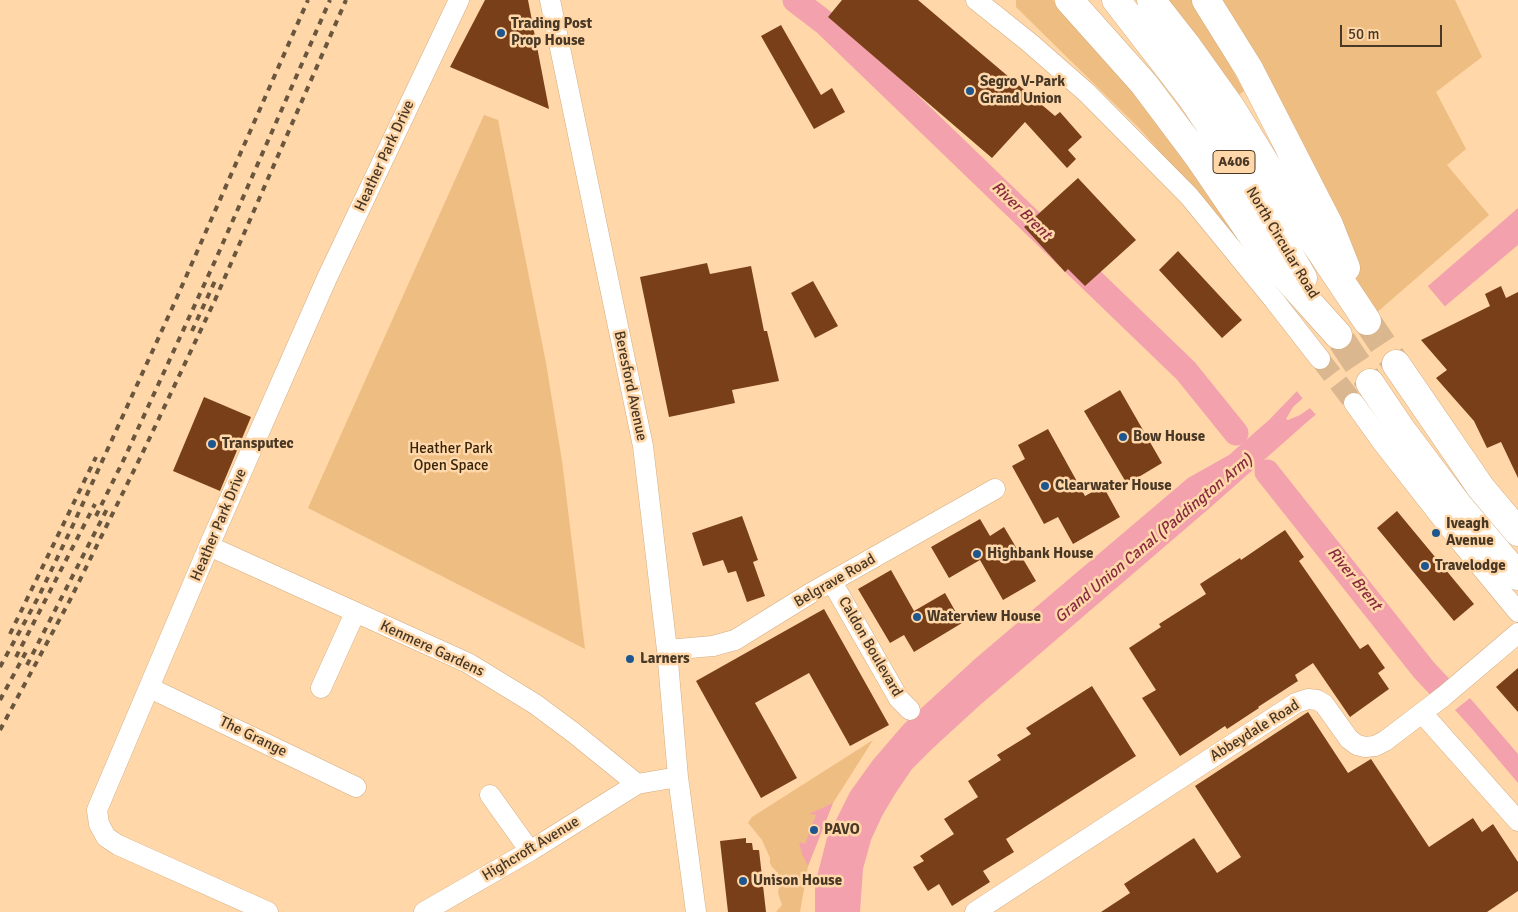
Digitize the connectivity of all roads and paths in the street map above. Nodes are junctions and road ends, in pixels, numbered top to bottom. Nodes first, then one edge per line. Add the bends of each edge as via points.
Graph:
1 (459, 0) edge
2 (550, 0) edge
3 (1069, 0) edge
4 (1116, 0) edge
5 (1151, 0) edge
6 (1206, 0) edge
7 (979, 1) edge
8 (1320, 359) tunnel mouth
9 (1396, 364) tunnel mouth
10 (1362, 393) joint
11 (995, 489) dead end
12 (1518, 532) edge
13 (209, 546) junction
14 (1518, 576) edge
15 (832, 582) junction
16 (1518, 612) edge
17 (355, 613) junction
18 (1518, 633) edge
19 (667, 650) junction
20 (150, 688) junction
21 (321, 688) dead end
22 (910, 710) dead end
23 (1422, 712) junction
24 (678, 777) junction
25 (637, 784) junction
26 (356, 787) dead end
27 (490, 796) dead end
28 (1518, 820) edge
29 (530, 851) junction
30 (977, 911) edge
31 (268, 912) edge
32 (424, 912) edge
33 (696, 912) edge

1 - 13 street, Heather Park Drive via 327,278
2 - 19 street, Beresford Avenue via 643,446
3 - 4 highway, North Circular Road / A406 via 1144,84 1265,254 1340,338 1227,151 1191,97
5 - 6 highway, North Circular Road / A406 via 1232,109 1367,321 1329,225 1249,69
7 - 8 street via 1087,93 1189,196
9 - 12 highway via 1481,488
10 - 14 highway via 1401,429 1458,505
10 - 16 street via 1382,442
11 - 15 street, Belgrave Road
13 - 17 street, Kenmere Gardens
13 - 20 street, Heather Park Drive
15 - 19 street, Belgrave Road via 735,640 713,646
15 - 22 street, Caldon Boulevard via 899,699
17 - 21 street
17 - 25 street, Kenmere Gardens via 468,663 535,704
18 - 23 street, Abbeydale Road
19 - 24 street, Beresford Avenue
20 - 26 street, The Grange
20 - 31 street, Heather Park Drive via 97,810 102,831 118,845
23 - 28 street
23 - 30 street, Abbeydale Road via 1385,741 1365,747 1349,739 1324,704 1308,699 1296,703
24 - 25 street
24 - 33 street, Beresford Avenue
25 - 29 street, Highcroft Avenue
27 - 29 street
29 - 32 street, Highcroft Avenue

